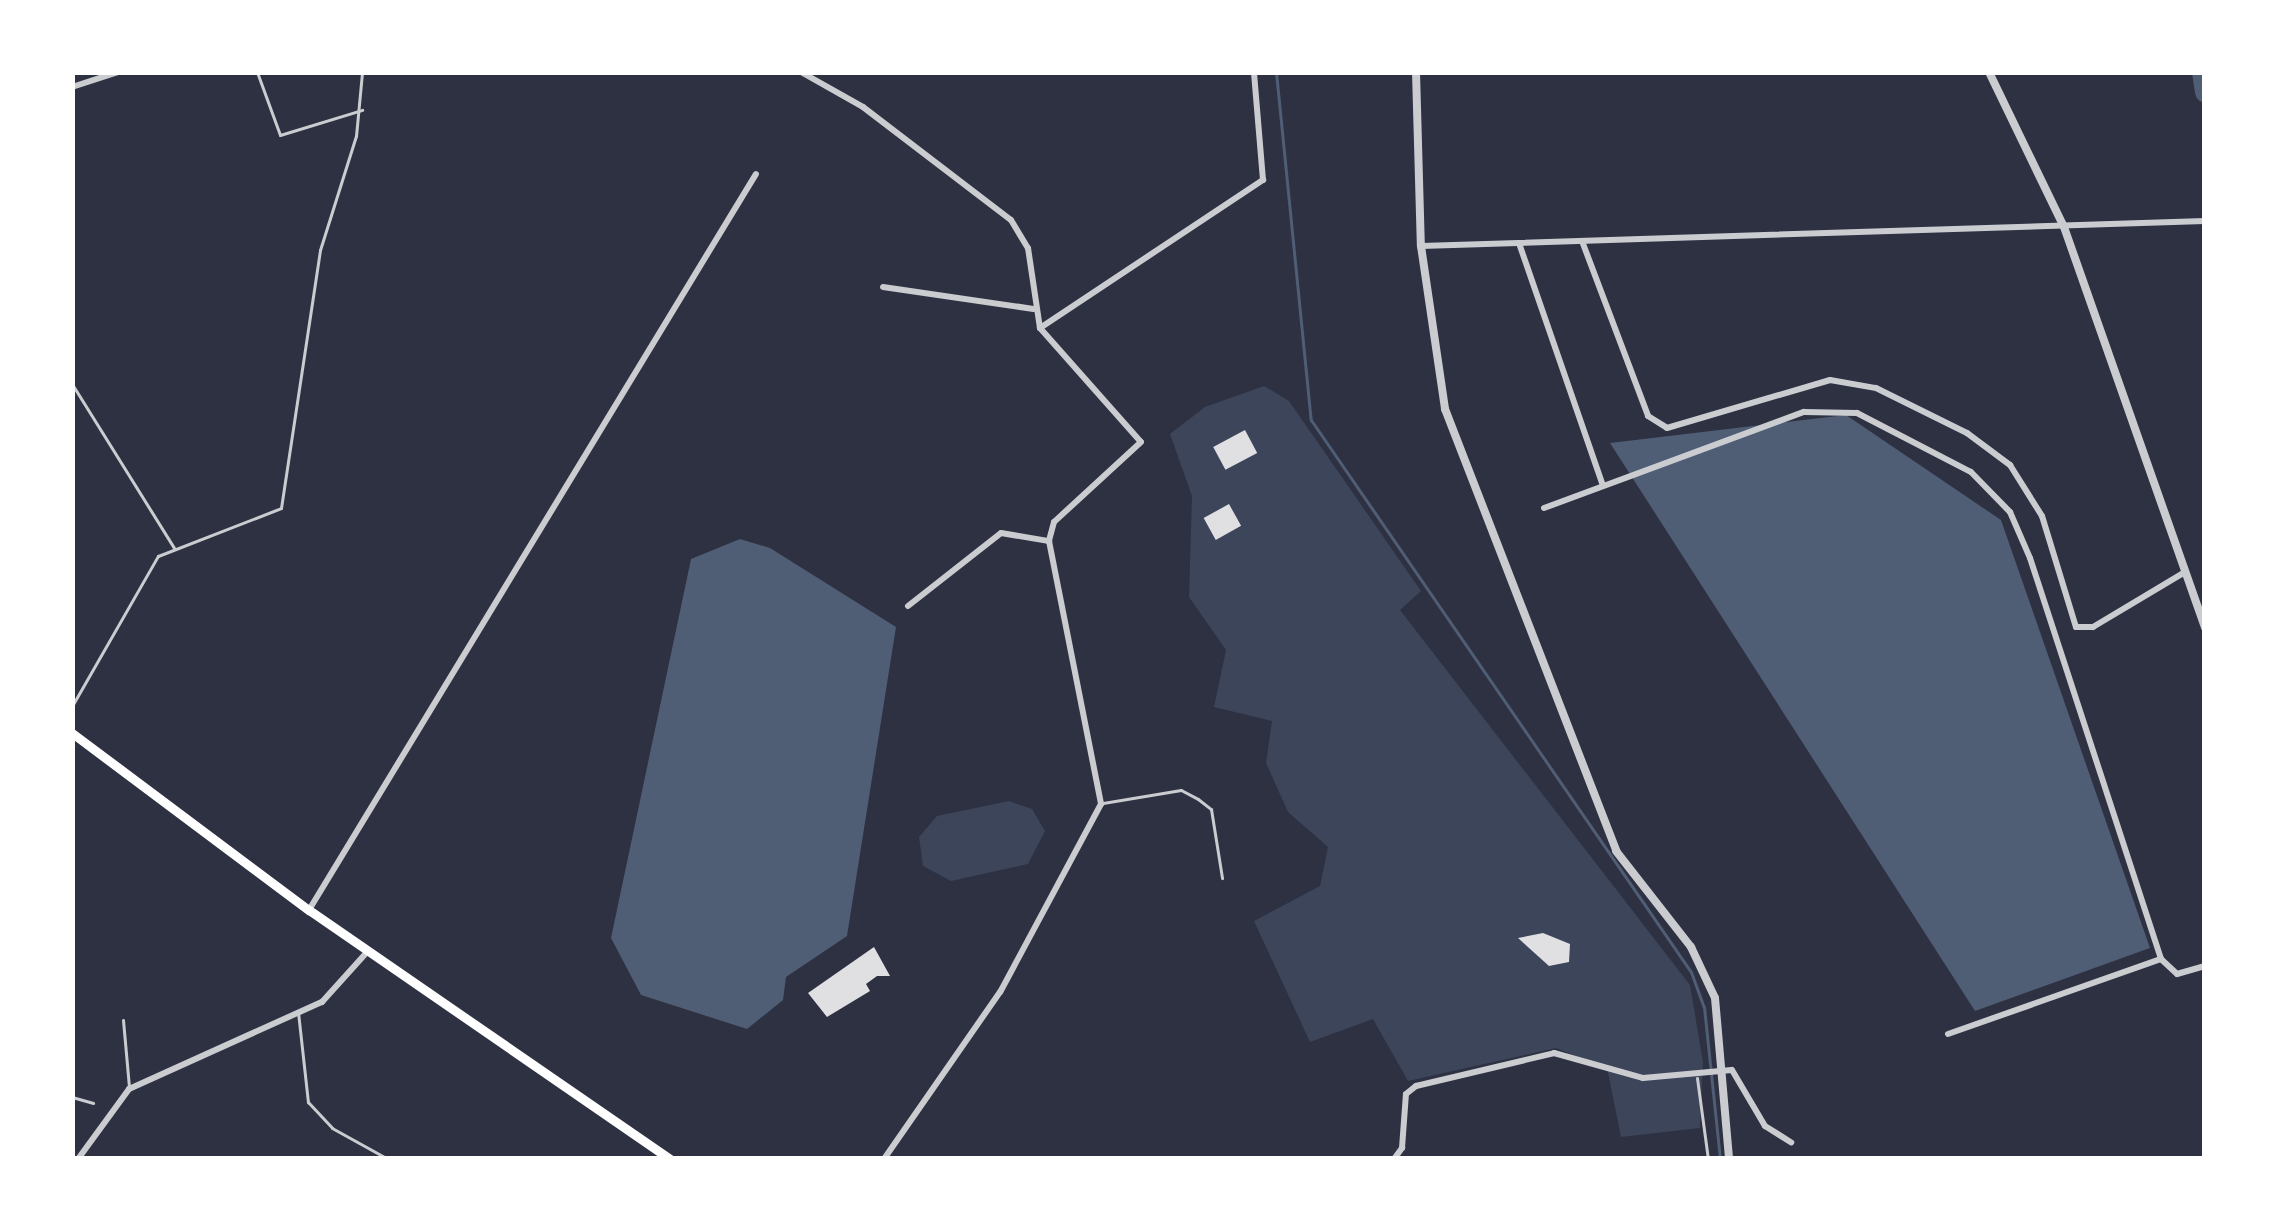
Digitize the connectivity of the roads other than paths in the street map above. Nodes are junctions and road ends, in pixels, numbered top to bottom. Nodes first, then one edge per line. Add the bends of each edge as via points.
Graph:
1 (118, 72) edge
2 (256, 72) edge
3 (362, 72) edge
4 (802, 72) edge
5 (1254, 72) edge
6 (1416, 72) edge
7 (1989, 72) edge
8 (72, 87) edge
9 (362, 110) junction
10 (756, 173) dead end
11 (2205, 221) edge
12 (2064, 227) junction
13 (1582, 241) junction
14 (1421, 245) junction
15 (1520, 246) junction
16 (883, 287) dead end
17 (1033, 309) junction
18 (1040, 328) junction
19 (72, 384) edge
20 (1602, 483) junction
21 (1544, 508) dead end
22 (1049, 541) junction
23 (174, 548) junction
24 (2185, 572) junction
25 (908, 606) dead end
26 (2205, 628) edge
27 (72, 706) edge
28 (72, 733) edge
29 (1101, 804) junction
30 (1222, 878) dead end
31 (310, 910) junction
32 (369, 949) junction
33 (2161, 959) junction
34 (2205, 966) edge
35 (298, 1012) junction
36 (123, 1020) dead end
37 (1948, 1034) dead end
38 (1709, 1068) junction
39 (129, 1089) junction
40 (72, 1096) edge
41 (92, 1103) dead end
42 (1791, 1142) dead end
43 (78, 1159) edge
44 (388, 1159) edge
45 (670, 1159) edge
46 (884, 1159) edge
47 (1394, 1159) edge
48 (1708, 1159) edge
49 (1730, 1159) edge

1 - 8 street
2 - 9 lane via 280,135
3 - 9 lane
4 - 17 street via 863,107 1010,220 1028,248
5 - 18 street via 1263,180
6 - 14 street
7 - 12 street
9 - 23 lane via 320,250 281,508
10 - 31 street
11 - 12 street
12 - 13 street
12 - 24 street
13 - 15 street
13 - 24 street via 1648,416 1667,428 1831,380 1876,388 1967,433 2010,465 2042,516 2076,627 2093,627
14 - 15 street
14 - 38 street via 1445,409 1616,851 1691,947 1715,998
15 - 20 street
16 - 17 street
17 - 18 street
18 - 22 street via 1141,442 1054,522
19 - 23 lane
20 - 21 street
20 - 33 street via 1804,412 1858,413 1971,472 2010,512 2030,558
22 - 25 street via 1000,532
22 - 29 street
23 - 27 lane via 158,556
24 - 26 street
28 - 31 main road
29 - 30 lane via 1181,790 1198,799 1211,809
29 - 46 street via 1000,992
31 - 32 main road
32 - 35 street via 322,1002
32 - 45 main road
33 - 34 street via 2177,974
33 - 37 street
35 - 39 street
35 - 44 lane via 308,1102 332,1128
36 - 39 lane
38 - 42 street via 1740,1078 1765,1126
38 - 47 street via 1628,1076 1554,1053 1451,1074 1406,1094
38 - 48 lane
38 - 49 street
39 - 43 street
40 - 41 lane

